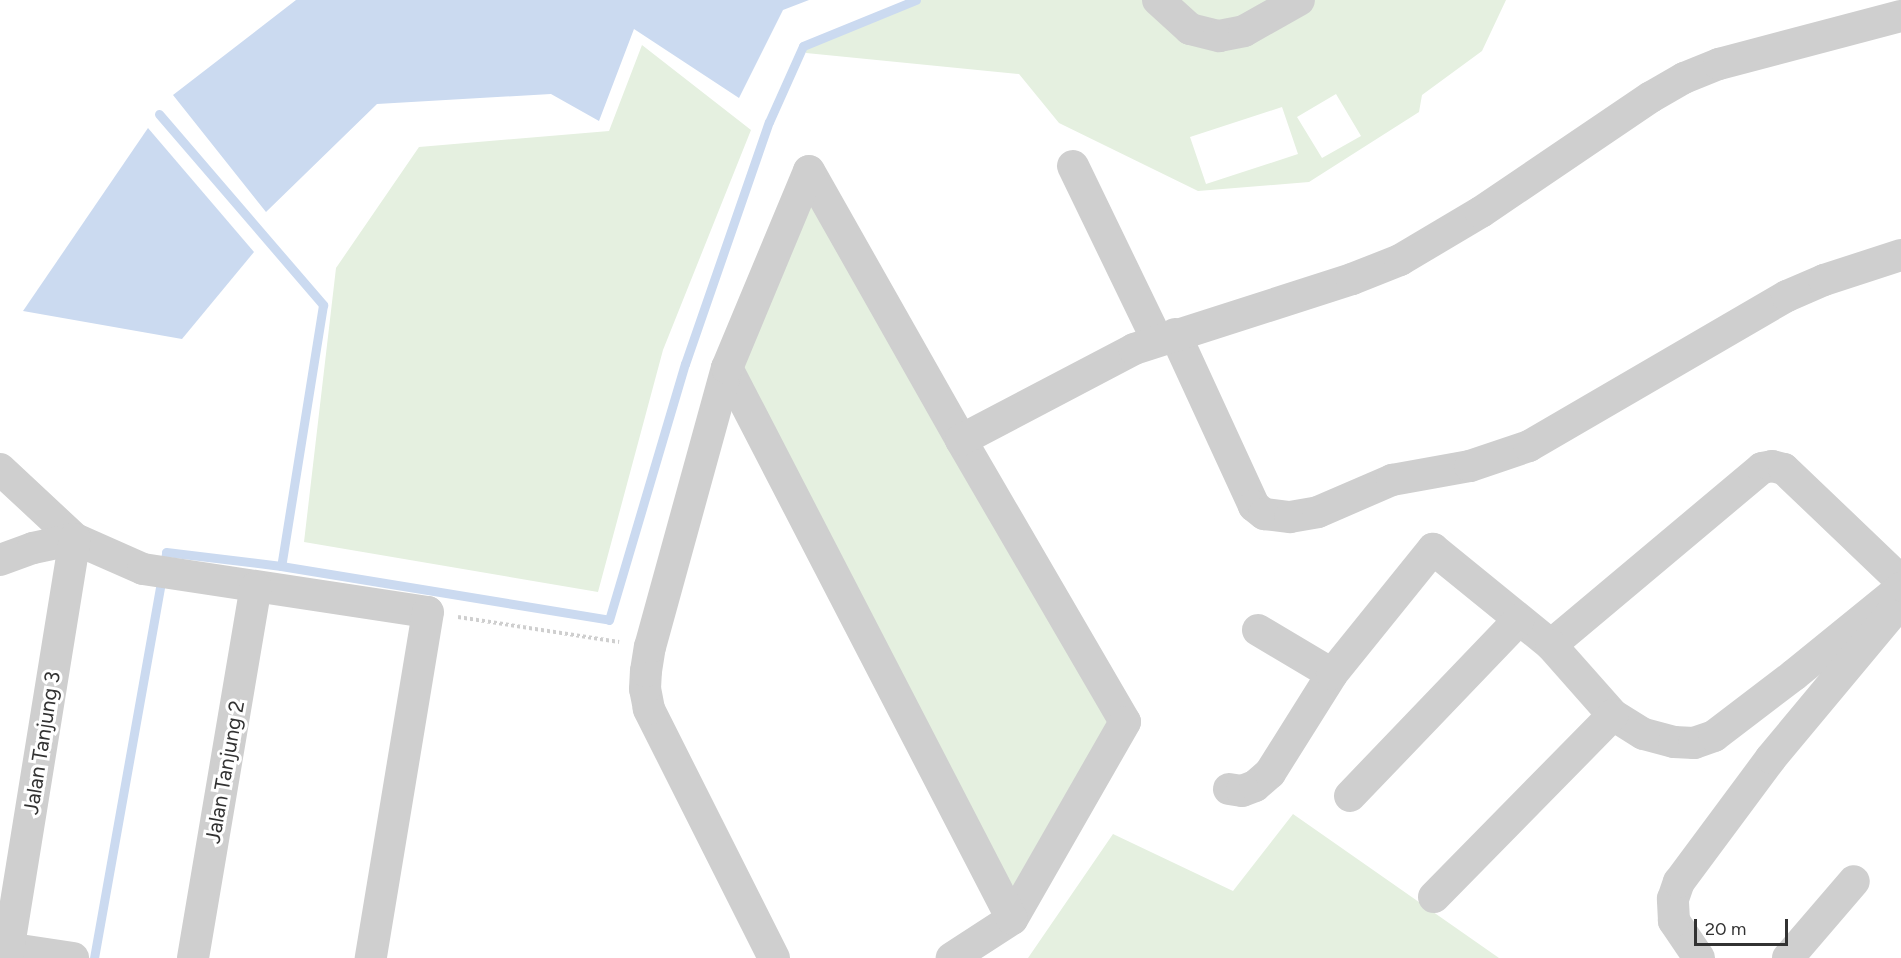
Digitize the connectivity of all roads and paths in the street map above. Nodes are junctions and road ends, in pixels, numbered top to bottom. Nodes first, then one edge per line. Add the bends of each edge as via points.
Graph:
1 (1158, 0) edge
2 (1299, 0) edge
3 (1901, 16) edge
4 (1073, 166) dead end
5 (1901, 255) edge
6 (1166, 337) junction
7 (727, 368) junction
8 (961, 440) junction
9 (0, 469) edge
10 (75, 539) junction
11 (0, 560) edge
12 (1901, 581) edge
13 (256, 587) junction
14 (1901, 588) edge
15 (1901, 603) edge
16 (428, 612) junction
17 (1518, 621) junction
18 (1258, 630) dead end
19 (1551, 645) junction
20 (650, 648) junction
21 (1332, 674) junction
22 (1613, 715) junction
23 (1229, 789) dead end
24 (1350, 796) dead end
25 (1854, 881) dead end
26 (1434, 897) dead end
27 (1012, 919) junction
28 (5, 951) edge
29 (73, 958) edge
30 (194, 958) edge
31 (371, 958) edge
32 (774, 958) edge
33 (952, 958) edge
34 (1699, 958) edge
35 (1788, 958) edge

1 - 2 street via 1190,29 1219,36 1244,31
3 - 6 street via 1719,64 1684,78 1482,212 1400,260 1352,279
4 - 6 street
5 - 6 street via 1787,296 1529,446 1470,466 1392,480 1318,512 1290,517 1264,514 1254,506
6 - 8 street via 1104,363
7 - 8 street via 809,171
7 - 20 street
7 - 27 street
8 - 27 street via 1125,722
9 - 10 street
10 - 11 street
10 - 13 street via 155,571
10 - 28 street, Jalan Tanjung 3
12 - 19 street via 1784,469 1772,466 1762,468
13 - 16 street
13 - 30 street, Jalan Tanjung 2
14 - 22 street via 1714,736 1694,743 1674,742 1644,734
15 - 34 street via 1771,758 1679,882 1673,899 1674,921
16 - 20 path
16 - 31 street
17 - 19 street
17 - 21 street via 1433,549
17 - 24 street
18 - 21 street
19 - 22 street
20 - 32 street via 645,689 649,709
21 - 23 street via 1270,773 1255,786 1242,791
22 - 26 street
25 - 35 street
27 - 33 street
28 - 29 street

